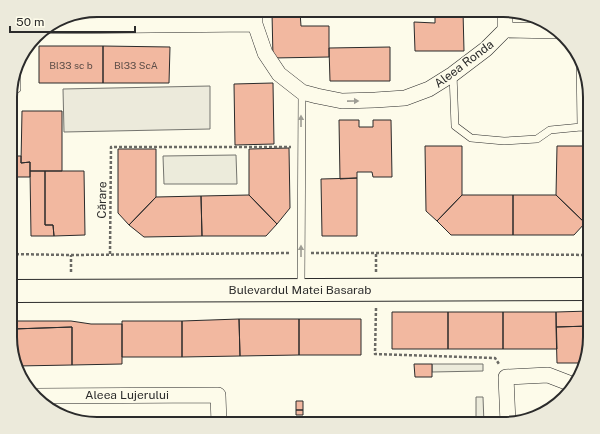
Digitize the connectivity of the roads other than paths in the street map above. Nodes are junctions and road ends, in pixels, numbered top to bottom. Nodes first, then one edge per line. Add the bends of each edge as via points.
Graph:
1 (505, 17) edge
2 (255, 18) edge
3 (61, 26) edge
4 (505, 30) junction
5 (547, 31) edge
6 (453, 74) junction
7 (580, 77) edge
8 (302, 92) junction
9 (581, 128) joint
10 (583, 289) edge
11 (301, 290) junction
12 (17, 291) edge
13 (568, 383) edge
14 (43, 396) edge
15 (219, 417) edge
16 (508, 417) edge

1 - 4 street, Aleea Ronda
2 - 3 street
2 - 8 street, Aleea Ronda via 265,53 279,74
4 - 5 street, Aleea Ronda
4 - 6 street, Aleea Ronda via 486,49
8 -> 6 street, Aleea Ronda via 342,101 405,98 429,90
6 - 9 lane via 455,126 471,138 504,141 536,139 550,130
7 - 9 lane
11 -> 8 lane
10 - 11 main road, Bulevardul Matei Basarab
11 - 12 main road, Bulevardul Matei Basarab
13 - 16 street via 548,375 506,377
14 - 15 street, Aleea Lujerului via 218,395

